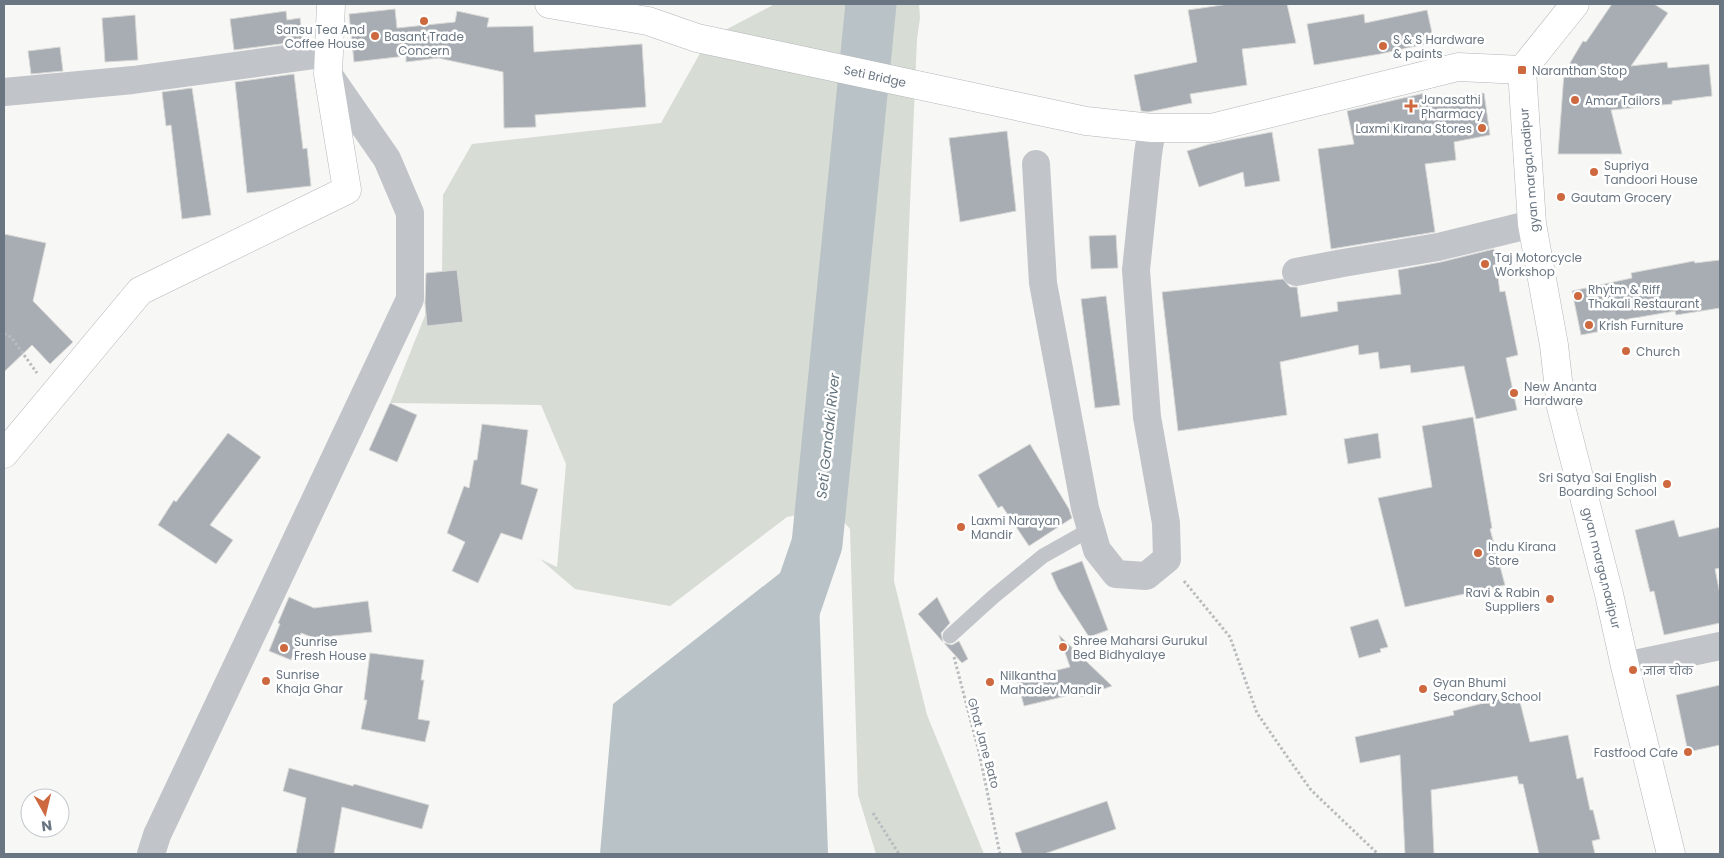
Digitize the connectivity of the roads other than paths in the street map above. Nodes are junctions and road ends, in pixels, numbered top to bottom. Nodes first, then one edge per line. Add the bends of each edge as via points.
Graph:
1 (331, 4) edge
2 (550, 4) edge
3 (1575, 4) edge
4 (329, 63) junction
5 (1522, 70) junction
6 (4, 92) edge
7 (1152, 128) junction
8 (1036, 164) dead end
9 (1532, 224) junction
10 (1296, 272) dead end
11 (4, 454) edge
12 (1091, 529) junction
13 (950, 636) road end
14 (1720, 646) edge
15 (1625, 666) junction
16 (151, 854) edge
17 (1671, 854) edge

1 - 4 main road
2 - 7 main road, Seti Bridge via 648,21 697,38 1086,121
3 - 5 main road
4 - 6 street
4 - 11 main road via 347,190 140,290
4 - 16 street via 387,158 410,213 410,299 157,835
5 - 7 main road, Seti Bridge via 1458,67 1210,128
5 - 9 main road, gyan marga,nadipur
7 - 12 street via 1136,270 1147,417 1166,524 1167,559 1146,576 1116,574 1098,550
8 - 12 street via 1043,283
9 - 10 street via 1438,247
9 - 15 main road, gyan marga,nadipur via 1554,346 1560,407 1610,594
12 - 13 lane via 1043,556
14 - 15 street
15 - 17 main road, gyan marga,nadipur

